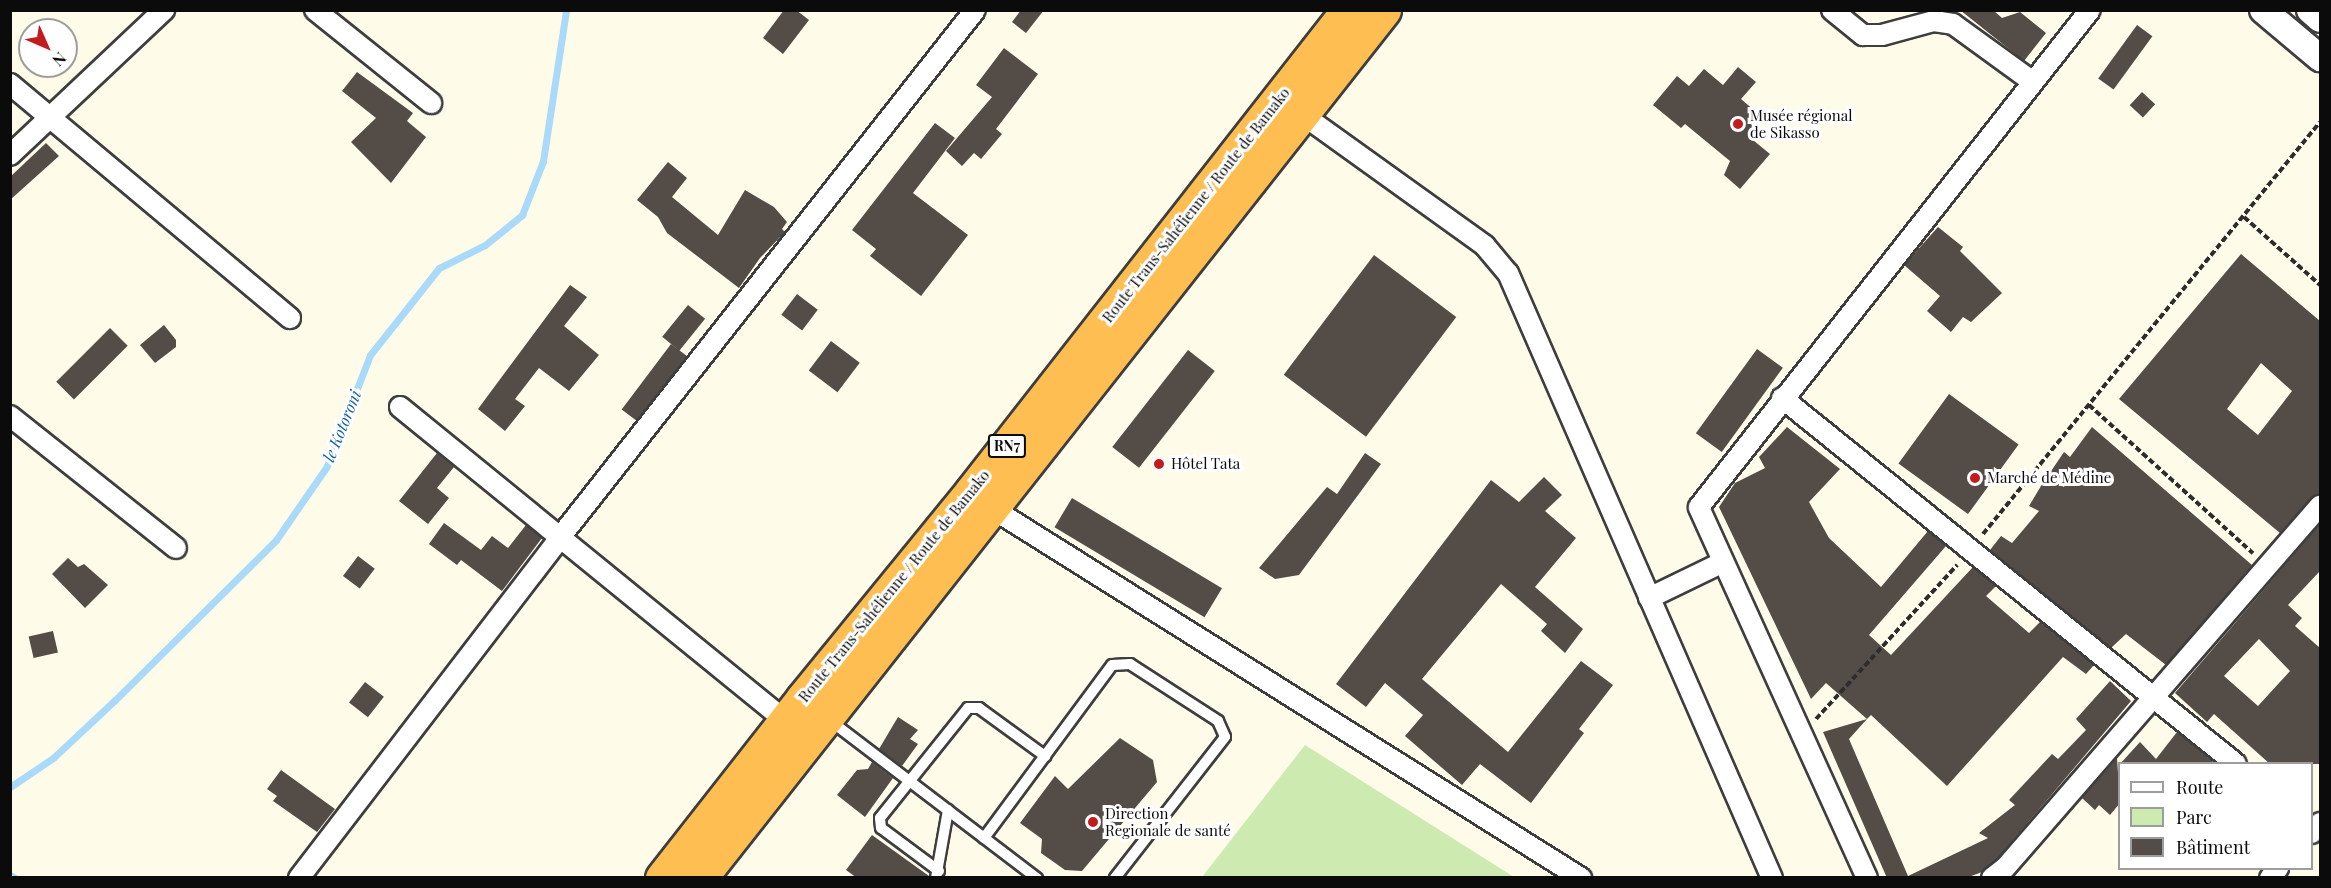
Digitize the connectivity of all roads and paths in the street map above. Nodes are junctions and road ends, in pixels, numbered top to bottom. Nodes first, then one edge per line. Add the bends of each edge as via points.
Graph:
1 (164, 10) edge
2 (315, 10) edge
3 (975, 10) edge
4 (1348, 10) edge
5 (1384, 10) edge
6 (1832, 10) edge
7 (2090, 10) edge
8 (2263, 10) edge
9 (2310, 10) edge
10 (2320, 19) edge
11 (2320, 58) edge
12 (2033, 82) junction
13 (10, 84) edge
14 (431, 103) dead end
15 (1303, 115) junction
16 (52, 117) junction
17 (2320, 122) edge
18 (10, 154) edge
19 (2244, 217) junction
20 (2320, 285) edge
21 (290, 318) dead end
22 (1782, 398) junction
23 (2089, 405) junction
24 (400, 407) dead end
25 (10, 416) edge
26 (982, 501) junction
27 (2320, 506) edge
28 (561, 536) junction
29 (176, 548) dead end
30 (1971, 548) junction
31 (1723, 562) junction
32 (2267, 566) junction
33 (1649, 598) junction
34 (2154, 696) junction
35 (809, 715) junction
36 (1803, 732) junction
37 (1045, 756) junction
38 (2234, 762) edge
39 (910, 781) junction
40 (948, 810) junction
41 (984, 838) junction
42 (937, 874) edge
43 (299, 878) edge
44 (662, 878) edge
45 (700, 878) edge
46 (1036, 878) edge
47 (1115, 878) edge
48 (1581, 878) edge
49 (1772, 878) edge
50 (1867, 878) edge
51 (1992, 878) edge

1 - 16 street
2 - 14 street
3 - 28 street
4 - 26 highway, Route Trans-Sahélienne / Route de Bamako / RN7
5 - 15 highway, Route Trans-Sahélienne / Route de Bamako / RN7
6 - 12 street via 1863,34 1882,35 1934,21 1953,24
7 - 12 street
8 - 11 street
9 - 10 street
12 - 22 street
13 - 16 street
15 - 26 highway, Route Trans-Sahélienne / Route de Bamako / RN7
15 - 33 street via 1485,246 1508,273
16 - 18 street
16 - 21 street
17 - 19 path
19 - 20 path
19 - 23 path
22 - 30 street
22 - 31 street via 1699,507
23 - 30 path
23 - 32 path
24 - 28 street
25 - 29 street
26 - 35 highway, Route Trans-Sahélienne / Route de Bamako / RN7
26 - 48 street
27 - 32 street
28 - 35 street
28 - 43 street
30 - 34 street
30 - 36 path
31 - 33 street
31 - 36 street
32 - 34 street
33 - 49 street
34 - 38 street
34 - 51 street via 2006,868
35 - 39 lane
35 - 44 highway, Route Trans-Sahélienne / Route de Bamako / RN7
35 - 45 highway, Route Trans-Sahélienne / Route de Bamako / RN7
36 - 50 street
37 - 39 lane via 979,708 968,708
37 - 41 lane
37 - 47 lane via 1112,665 1130,664 1218,721 1225,737
39 - 40 lane
39 - 42 lane via 880,818 881,828
40 - 41 lane
40 - 42 lane
41 - 46 lane

